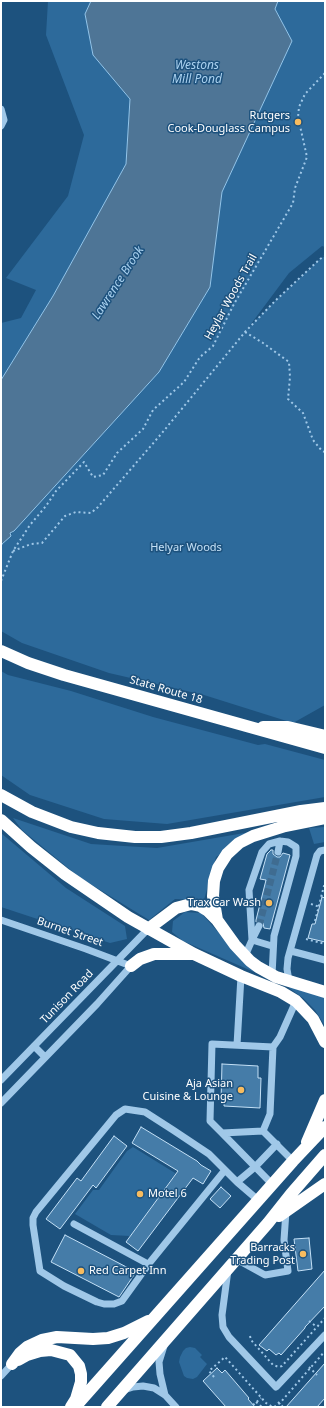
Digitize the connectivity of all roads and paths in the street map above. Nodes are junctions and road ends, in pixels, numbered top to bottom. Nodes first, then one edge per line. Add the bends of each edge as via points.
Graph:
1 (325, 73) edge
2 (1, 109) edge
3 (1, 126) edge
4 (325, 256) edge
5 (245, 332) junction
6 (325, 452) edge
7 (13, 551) junction
8 (1, 581) edge
9 (5, 653) edge
10 (246, 726) junction
11 (325, 736) edge
12 (325, 748) edge
13 (1, 795) edge
14 (325, 808) edge
15 (325, 818) edge
16 (1, 820) edge
17 (280, 841) junction
18 (325, 850) edge
19 (278, 852) tunnel mouth
20 (325, 882) edge
21 (1, 920) edge
22 (218, 920) junction
23 (314, 921) dead end
24 (259, 926) tunnel mouth
25 (148, 929) junction
26 (306, 939) dead end
27 (252, 940) junction
28 (325, 944) edge
29 (272, 946) junction
30 (291, 950) junction
31 (194, 954) junction
32 (245, 956) junction
33 (325, 960) edge
34 (116, 961) junction
35 (131, 966) junction
36 (272, 975) junction
37 (241, 976) junction
38 (289, 981) junction
39 (325, 992) edge
40 (296, 1001) junction
41 (325, 1042) edge
42 (237, 1045) junction
43 (34, 1046) junction
44 (273, 1047) junction
45 (46, 1057) junction
46 (1, 1080) edge
47 (325, 1100) edge
48 (1, 1103) edge
49 (325, 1127) edge
50 (263, 1131) junction
51 (222, 1133) junction
52 (276, 1144) junction
53 (305, 1149) junction
54 (325, 1156) edge
55 (293, 1161) junction
56 (255, 1167) junction
57 (225, 1170) junction
58 (237, 1182) junction
59 (272, 1184) junction
60 (325, 1184) edge
61 (258, 1200) junction
62 (286, 1211) junction
63 (268, 1223) junction
64 (74, 1224) dead end
65 (148, 1264) junction
66 (232, 1264) junction
67 (155, 1317) junction
68 (325, 1318) edge
69 (309, 1321) dead end
70 (317, 1327) junction
71 (325, 1335) edge
72 (250, 1336) dead end
73 (166, 1339) junction
74 (325, 1351) edge
75 (12, 1364) junction
76 (309, 1368) junction
77 (317, 1374) dead end
78 (1, 1376) edge
79 (214, 1377) dead end
80 (120, 1391) junction
81 (165, 1394) junction
82 (262, 1397) junction
83 (256, 1402) junction
84 (279, 1402) junction
85 (253, 1405) dead end
86 (71, 1407) edge
87 (75, 1407) edge
88 (107, 1407) edge
89 (176, 1407) edge
90 (262, 1407) edge
91 (284, 1407) edge

1 - 7 path, Heylar Woods Trail via 305,94 300,107 298,117 307,157 295,188 293,203 234,304 213,346 200,357 184,382 153,410 142,429 117,453 104,475 93,477 84,462 56,490
2 - 3 street via 4,120
4 - 5 path
5 - 6 path via 289,362 288,399 302,413 313,440
5 - 7 path via 98,507 91,513 76,512 65,516 42,543
7 - 8 path, Heylar Woods Trail
9 - 10 highway, State Route 18 via 58,673
10 - 11 highway via 288,727
10 - 12 highway, State Route 18
13 - 14 highway via 59,823 98,833 130,837 161,837 191,833
15 - 22 highway via 272,830 246,839 232,848 222,860 214,880 213,896
16 - 25 highway via 64,874
17 - 19 street
17 - 27 street via 269,844 262,852 249,890
17 - 29 street via 296,847 296,856
18 - 30 street via 317,855
20 - 23 path
21 - 34 street, Burnet Street
22 - 25 highway via 204,908 186,905 171,911
22 - 32 highway
24 - 27 street
25 - 31 highway
25 - 34 street, Tunison Road
26 - 28 path
27 - 29 street
27 - 32 street
29 - 36 street
30 - 33 street
30 - 38 street via 287,963
31 - 35 highway via 154,954 140,959
31 - 37 highway
32 - 36 highway
34 - 35 street, Burnet Street
34 - 43 street, Tunison Road
35 - 45 street
36 - 38 highway
37 - 40 highway
37 - 42 street
38 - 39 highway
40 - 41 highway via 312,1019
40 - 44 street
42 - 44 street
42 - 51 street via 212,1044 210,1122
43 - 45 street
43 - 46 street, Tunison Road
44 - 50 street via 270,1114
45 - 48 street
47 - 53 highway
49 - 53 highway
50 - 51 street
50 - 52 street
51 - 56 street
52 - 55 street
52 - 56 street
53 - 55 highway
54 - 63 highway
55 - 59 highway
56 - 58 street
56 - 59 street
57 - 58 street
57 - 65 street
57 - 65 street via 209,1154 145,1112 125,1109 116,1115 36,1212 33,1225 40,1271 97,1302 114,1304 122,1301
58 - 61 street
59 - 61 highway
60 - 62 highway
61 - 67 highway
62 - 63 highway
62 - 66 street via 284,1240 288,1271 265,1275
63 - 66 highway
64 - 65 street
66 - 71 street via 223,1328 276,1387
66 - 73 highway
67 - 75 highway via 108,1338 57,1337 42,1340 27,1347
67 - 87 highway
68 - 70 path
69 - 70 path
70 - 72 path via 279,1367 272,1365
73 - 80 highway
73 - 81 street via 159,1362
74 - 76 path
75 - 78 street
75 - 86 highway via 40,1351 51,1350 70,1355 79,1366 81,1374 81,1382
76 - 77 path
76 - 84 path
79 - 82 path via 209,1371 225,1357
80 - 81 street via 143,1386
80 - 88 highway
81 - 89 street
82 - 83 path
82 - 84 path via 272,1407 277,1406
83 - 85 path
83 - 90 path
84 - 91 path

